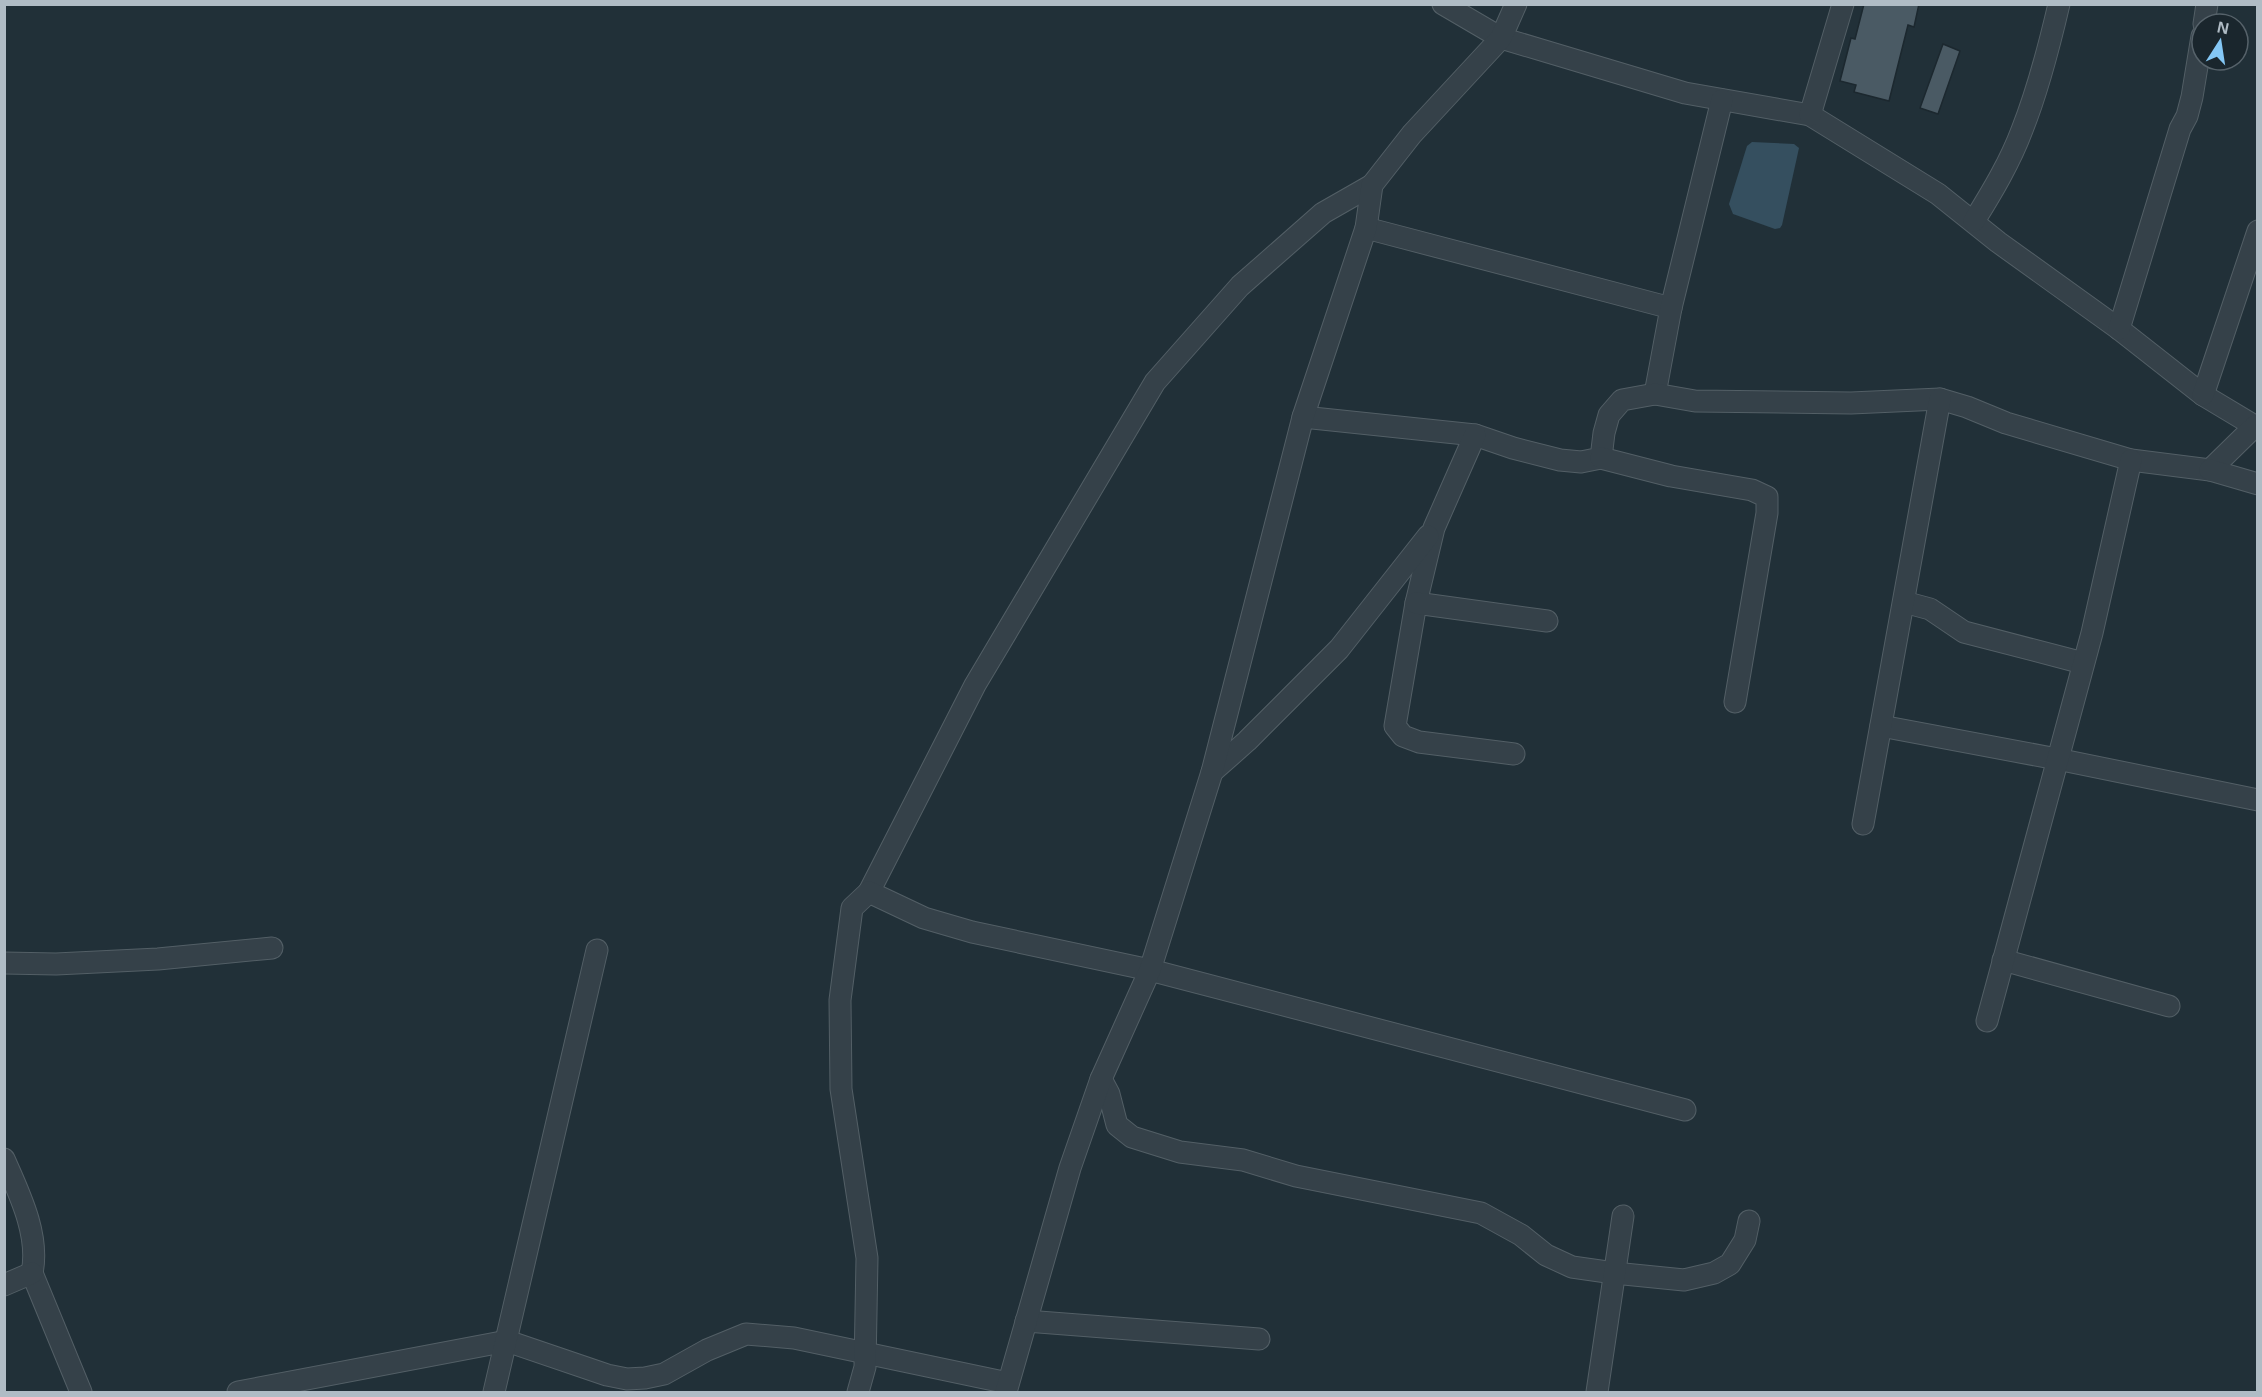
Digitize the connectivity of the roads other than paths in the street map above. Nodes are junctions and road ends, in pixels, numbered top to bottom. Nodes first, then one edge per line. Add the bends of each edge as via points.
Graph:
1 (1443, 4) edge
2 (1516, 4) edge
3 (1843, 4) edge
4 (2059, 4) edge
5 (1502, 38) junction
6 (2195, 72) edge
7 (1722, 100) junction
8 (1810, 115) junction
9 (1372, 185) junction
10 (1974, 221) junction
11 (1366, 228) junction
12 (2258, 231) edge
13 (1671, 308) junction
14 (2119, 329) junction
15 (1654, 394) junction
16 (2203, 395) junction
17 (1940, 399) junction
18 (1303, 417) junction
19 (2256, 427) edge
20 (1475, 435) junction
21 (1601, 458) junction
22 (2132, 460) junction
23 (2210, 470) junction
24 (2258, 484) edge
25 (1434, 528) junction
26 (1904, 602) junction
27 (1416, 603) junction
28 (1547, 621) dead end
29 (2084, 663) junction
30 (1735, 702) dead end
31 (1881, 726) junction
32 (1514, 754) dead end
33 (2057, 759) junction
34 (1212, 772) junction
35 (2258, 800) edge
36 (1863, 824) dead end
37 (869, 892) junction
38 (272, 948) dead end
39 (597, 950) dead end
40 (2003, 960) junction
41 (4, 963) edge
42 (1150, 970) junction
43 (2169, 1006) dead end
44 (1987, 1021) dead end
45 (1101, 1079) junction
46 (1685, 1110) dead end
47 (4, 1159) edge
48 (1623, 1216) dead end
49 (1749, 1221) dead end
50 (32, 1273) junction
51 (1614, 1274) junction
52 (4, 1286) edge
53 (1026, 1321) junction
54 (1259, 1339) dead end
55 (507, 1341) junction
56 (865, 1353) junction
57 (1007, 1388) edge
58 (81, 1392) edge
59 (238, 1392) edge
60 (494, 1392) edge
61 (858, 1392) edge
62 (1597, 1392) edge

1 - 5 street
2 - 5 street
3 - 8 street
4 - 10 street via 2022,131
5 - 7 street via 1685,93
5 - 9 street via 1412,134
6 - 14 street via 2187,116
7 - 8 street
7 - 13 street
8 - 10 street via 1938,194
9 - 11 street
9 - 37 street via 1323,213 1239,286 1155,382 975,685
10 - 14 street
11 - 13 street
11 - 18 street
12 - 16 street
13 - 15 street
14 - 16 street
15 - 17 street via 1695,401 1851,403
15 - 21 street via 1622,400 1610,415
16 - 19 street
17 - 22 street
17 - 26 street
18 - 20 street
18 - 34 street
19 - 23 street
20 - 21 street via 1560,460 1581,462
20 - 25 street
21 - 30 street via 1671,476 1752,490 1767,497
22 - 23 street
22 - 29 street
23 - 24 street
25 - 27 street
25 - 34 street via 1339,649
26 - 29 street via 1930,609 1964,632
26 - 31 street
27 - 28 street
27 - 32 street via 1395,726 1403,736 1419,742
29 - 33 street
31 - 33 street
31 - 36 street
33 - 35 street
33 - 40 street
34 - 42 street
37 - 42 street via 924,918 972,932
37 - 56 street via 852,908 840,1000 841,1089 867,1258
38 - 41 street via 146,959
39 - 55 street
40 - 43 street
40 - 44 street
42 - 45 street
42 - 46 street
45 - 51 street via 1117,1125 1132,1137 1180,1152 1243,1160 1296,1176 1481,1213 1572,1267
45 - 53 street via 1070,1168
47 - 50 street via 27,1216 34,1255
48 - 51 street
49 - 51 street via 1745,1240 1730,1264 1714,1273 1684,1280
50 - 52 street
50 - 58 street
51 - 62 street
53 - 54 street
53 - 57 street
55 - 56 street via 627,1379 664,1374 746,1334 794,1338
55 - 59 street
55 - 60 street
56 - 57 street
56 - 61 street

